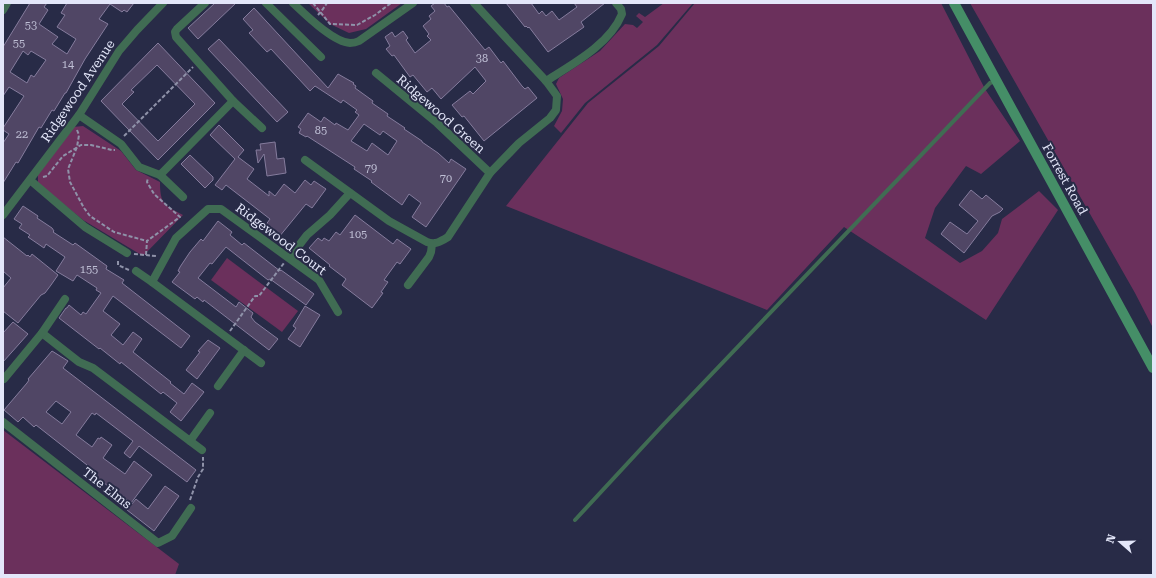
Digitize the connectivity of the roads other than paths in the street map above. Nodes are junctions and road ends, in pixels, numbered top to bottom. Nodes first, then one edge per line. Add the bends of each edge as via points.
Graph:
1 (7, 3) edge
2 (161, 3) edge
3 (205, 3) edge
4 (266, 3) edge
5 (293, 3) edge
6 (413, 3) edge
7 (474, 3) edge
8 (616, 3) edge
9 (954, 3) edge
10 (3, 10) edge
11 (321, 57) dead end
12 (376, 73) dead end
13 (546, 81) junction
14 (996, 81) junction
15 (233, 101) junction
16 (77, 118) junction
17 (262, 128) dead end
18 (305, 160) dead end
19 (490, 173) junction
20 (160, 175) junction
21 (30, 180) junction
22 (350, 193) junction
23 (183, 197) dead end
24 (3, 215) edge
25 (432, 244) junction
26 (127, 253) road end
27 (289, 257) junction
28 (136, 271) road end
29 (152, 282) junction
30 (408, 285) dead end
31 (65, 299) dead end
32 (338, 312) dead end
33 (42, 333) junction
34 (244, 350) junction
35 (261, 363) dead end
36 (1153, 368) edge
37 (3, 379) edge
38 (218, 386) dead end
39 (210, 413) dead end
40 (3, 422) edge
41 (190, 441) junction
42 (202, 450) road end
43 (191, 508) road end
44 (575, 520) dead end

1 - 10 street
2 - 16 street, Ridgewood Avenue via 119,51
3 - 15 street via 175,32 176,37
4 - 11 street
5 - 6 street via 333,36 350,43 359,41
7 - 13 street
8 - 13 street via 622,14 606,37 582,58
9 - 14 street, Forrest Road
12 - 19 street, Ridgewood Green via 437,123
13 - 19 street via 557,96 556,110
14 - 36 street, Forrest Road
14 - 44 lane via 990,83
15 - 17 street
15 - 20 street
16 - 20 street via 121,144 139,167
16 - 21 street, Ridgewood Avenue
18 - 22 street
19 - 25 street via 448,237
20 - 23 street
21 - 24 street, Ridgewood Avenue
21 - 26 street via 85,227
22 - 25 street via 389,221
22 - 27 street via 307,235
25 - 30 street via 429,257
27 - 29 street, Ridgewood Court via 221,209 208,209 176,238
27 - 32 street, Ridgewood Court via 319,280
28 - 29 street
29 - 34 street
31 - 33 street
33 - 37 street
33 - 41 street
34 - 35 street
34 - 38 street
39 - 41 street
40 - 43 street, The Elms via 158,543 172,536
41 - 42 street

